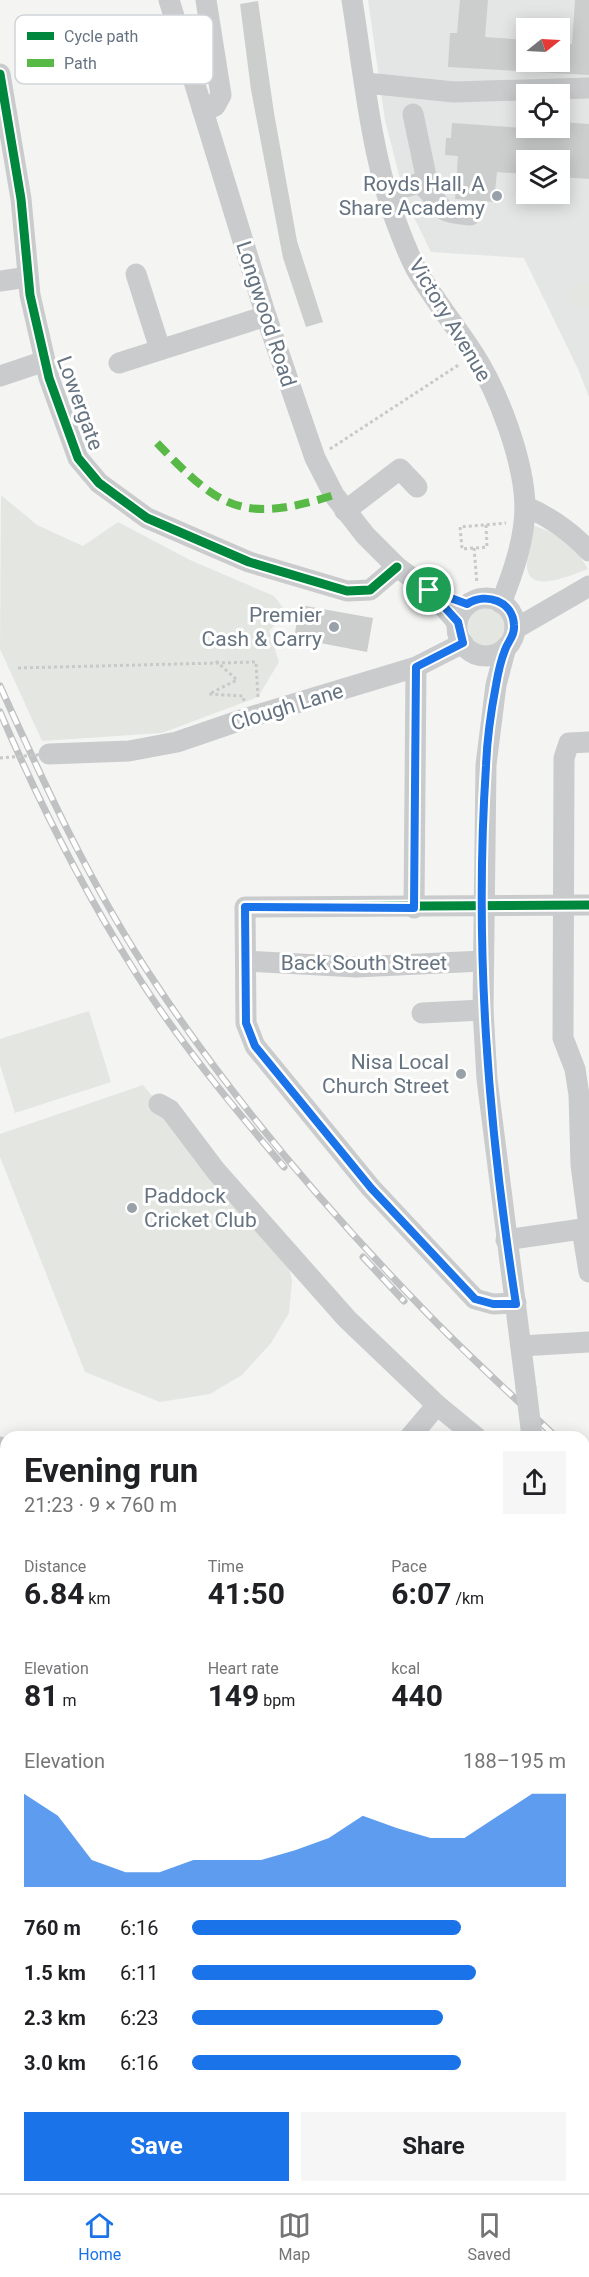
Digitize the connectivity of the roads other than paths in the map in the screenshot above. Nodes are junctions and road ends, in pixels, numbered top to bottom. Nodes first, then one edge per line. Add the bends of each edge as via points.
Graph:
1 (169, 0) edge
2 (206, 0) edge
3 (352, 0) edge
4 (174, 15) edge
5 (208, 15) edge
6 (213, 44) edge
7 (0, 74) edge
8 (366, 83) junction
9 (195, 84) edge
10 (589, 88) edge
11 (203, 111) junction
12 (413, 114) dead end
13 (421, 184) junction
14 (388, 192) junction
15 (470, 215) dead end
16 (136, 274) dead end
17 (28, 277) junction
18 (0, 280) edge
19 (266, 316) junction
20 (160, 349) junction
21 (45, 361) junction
22 (118, 363) dead end
23 (0, 376) edge
24 (417, 487) dead end
25 (345, 511) junction
26 (523, 515) junction
27 (589, 551) edge
28 (397, 567) junction
29 (589, 586) edge
30 (564, 598) junction
31 (504, 605) junction
32 (462, 614) junction
33 (510, 638) junction
34 (470, 649) junction
35 (416, 667) junction
36 (496, 685) junction
37 (589, 742) edge
38 (49, 754) road end
39 (589, 905) edge
40 (564, 906) junction
41 (414, 908) junction
42 (482, 908) junction
43 (246, 961) junction
44 (483, 962) junction
45 (483, 1010) junction
46 (422, 1012) dead end
47 (159, 1104) dead end
48 (587, 1228) edge
49 (506, 1240) junction
50 (589, 1272) edge
51 (516, 1304) junction
52 (589, 1342) edge
53 (521, 1346) junction
54 (437, 1405) junction
55 (415, 1431) edge
56 (469, 1431) edge
57 (531, 1431) edge

1 - 4 street, Longwood Road
2 - 5 street
3 - 8 street, Victory Avenue
6 - 11 street via 221,95 215,106
7 - 17 street, Lowergate via 21,199
8 - 10 street via 454,92
8 - 14 street, Victory Avenue
9 - 11 street, Longwood Road
11 - 19 street, Longwood Road
12 - 13 street via 427,181
13 - 14 street
13 - 15 street via 446,213
14 - 26 street, Victory Avenue via 415,267 488,381 510,437
16 - 20 street
17 - 18 street
17 - 21 street, Lowergate
19 - 20 street
19 - 25 street, Longwood Road via 315,458
20 - 22 street
21 - 23 street
21 - 28 street, Lowergate via 78,458 99,483 147,518 228,554 346,591 370,590
24 - 25 street via 400,469
25 - 28 street, Longwood Road
26 - 27 street via 550,518
26 - 31 street, Victory Avenue via 515,569
28 - 32 street, Longwood Road
29 - 30 street
30 - 31 street
30 - 33 street
31 - 32 street via 482,598
31 - 33 street via 511,613
32 - 34 street
33 - 34 street via 495,654
33 - 36 street
34 - 35 street, Clough Lane
34 - 36 street
35 - 38 street, Clough Lane via 153,748 106,759
35 - 41 street
36 - 42 street via 486,765
37 - 40 street via 569,743 564,758
39 - 40 street
40 - 42 street
40 - 48 street via 563,1038 575,1069 579,1095
41 - 42 street
41 - 43 street via 245,907
42 - 44 street
43 - 44 street, Back South Street via 356,967
43 - 51 street via 246,1023 255,1046 371,1188 475,1299
44 - 45 street
45 - 46 street
45 - 49 street
47 - 54 street via 170,1110 216,1171 347,1319
48 - 49 street
48 - 50 street
49 - 51 street
51 - 53 street
52 - 53 street
53 - 57 street, bridge
54 - 55 street
54 - 56 street

